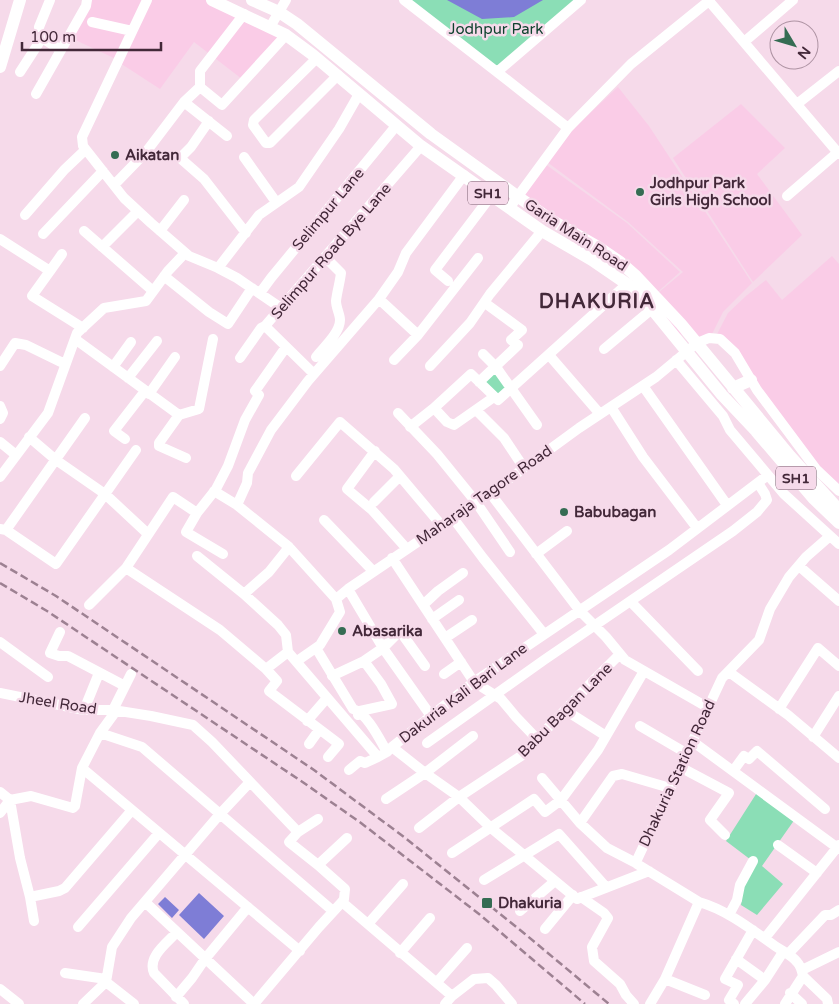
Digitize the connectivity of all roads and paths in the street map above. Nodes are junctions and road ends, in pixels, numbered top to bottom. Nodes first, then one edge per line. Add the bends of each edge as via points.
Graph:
1 (50, 0) edge
2 (87, 0) edge
3 (146, 0) edge
4 (212, 0) edge
5 (252, 0) edge
6 (286, 0) edge
7 (404, 0) edge
8 (581, 0) edge
9 (709, 0) edge
10 (793, 0) edge
11 (20, 2) edge
12 (279, 12) junction
13 (244, 14) junction
14 (92, 22) dead end
15 (39, 27) dead end
16 (270, 27) junction
17 (132, 31) junction
18 (286, 35) junction
19 (744, 42) junction
20 (61, 50) junction
21 (317, 58) junction
22 (0, 67) edge
23 (839, 71) edge
24 (20, 72) dead end
25 (497, 72) junction
26 (338, 75) junction
27 (200, 87) junction
28 (36, 94) dead end
29 (359, 94) junction
30 (184, 102) junction
31 (797, 104) junction
32 (209, 121) junction
33 (396, 126) junction
34 (568, 128) junction
35 (227, 136) dead end
36 (421, 146) junction
37 (85, 150) junction
38 (838, 153) edge
39 (244, 157) dead end
40 (103, 171) junction
41 (464, 175) junction
42 (114, 185) junction
43 (491, 196) junction
44 (517, 196) junction
45 (787, 196) dead end
46 (184, 200) dead end
47 (276, 202) junction
48 (509, 208) junction
49 (138, 211) junction
50 (25, 215) dead end
51 (84, 231) dead end
52 (160, 231) junction
53 (542, 231) junction
54 (246, 233) junction
55 (43, 234) dead end
56 (0, 239) edge
57 (102, 247) junction
58 (62, 254) dead end
59 (187, 255) junction
60 (325, 257) junction
61 (478, 258) dead end
62 (218, 268) junction
63 (50, 271) junction
64 (164, 276) junction
65 (448, 281) dead end
66 (627, 284) junction
67 (153, 291) junction
68 (256, 291) junction
69 (379, 298) junction
70 (485, 303) junction
71 (281, 308) junction
72 (652, 309) junction
73 (265, 326) junction
74 (83, 328) junction
75 (418, 335) junction
76 (74, 339) junction
77 (213, 339) dead end
78 (157, 341) dead end
79 (131, 342) dead end
80 (697, 343) junction
81 (286, 347) junction
82 (604, 350) dead end
83 (483, 354) dead end
84 (549, 355) junction
85 (175, 356) dead end
86 (681, 356) junction
87 (316, 357) dead end
88 (240, 358) dead end
89 (394, 360) dead end
90 (65, 364) junction
91 (0, 366) edge
92 (430, 366) dead end
93 (113, 367) junction
94 (496, 367) junction
95 (314, 374) junction
96 (128, 378) junction
97 (751, 380) junction
98 (479, 382) junction
99 (643, 386) junction
100 (733, 388) junction
101 (511, 390) junction
102 (147, 392) junction
103 (494, 396) junction
104 (717, 400) junction
105 (0, 406) edge
106 (612, 406) junction
107 (434, 408) junction
108 (476, 410) junction
109 (398, 414) dead end
110 (600, 414) junction
111 (179, 415) junction
112 (85, 418) dead end
113 (0, 419) edge
114 (537, 425) dead end
115 (410, 427) junction
116 (761, 429) junction
117 (29, 437) junction
118 (125, 439) dead end
119 (0, 442) edge
120 (136, 450) dead end
121 (375, 451) junction
122 (16, 455) junction
123 (186, 458) dead end
124 (56, 460) junction
125 (524, 468) junction
126 (768, 475) junction
127 (296, 476) dead end
128 (400, 476) junction
129 (0, 478) edge
130 (758, 483) junction
131 (214, 491) junction
132 (839, 491) edge
133 (490, 493) junction
134 (105, 494) junction
135 (374, 502) dead end
136 (476, 502) junction
137 (238, 505) junction
138 (727, 505) junction
139 (839, 510) edge
140 (197, 513) junction
141 (453, 518) junction
142 (324, 520) dead end
143 (839, 523) edge
144 (442, 526) junction
145 (697, 528) junction
146 (3, 530) edge
147 (567, 531) dead end
148 (148, 534) junction
149 (830, 536) junction
150 (839, 544) edge
151 (289, 547) junction
152 (407, 549) junction
153 (510, 552) dead end
154 (224, 554) dead end
155 (536, 554) junction
156 (196, 556) dead end
157 (392, 558) junction
158 (798, 566) junction
159 (126, 568) junction
160 (373, 571) junction
161 (463, 573) dead end
162 (348, 589) junction
163 (244, 594) junction
164 (336, 599) junction
165 (460, 600) dead end
166 (839, 601) edge
167 (631, 602) junction
168 (423, 605) junction
169 (89, 606) dead end
170 (580, 611) junction
171 (432, 618) junction
172 (472, 620) dead end
173 (595, 626) junction
174 (60, 632) dead end
175 (544, 634) junction
176 (445, 638) junction
177 (0, 642) edge
178 (316, 648) junction
179 (383, 648) junction
180 (288, 652) junction
181 (620, 654) junction
182 (297, 661) junction
183 (364, 661) junction
184 (461, 662) junction
185 (425, 666) dead end
186 (839, 666) edge
187 (266, 670) junction
188 (644, 671) junction
189 (698, 671) dead end
190 (729, 672) junction
191 (99, 673) junction
192 (131, 674) dead end
193 (444, 674) dead end
194 (332, 676) junction
195 (48, 677) dead end
196 (474, 682) junction
197 (125, 686) junction
198 (0, 693) edge
199 (495, 695) junction
200 (839, 696) edge
201 (328, 698) junction
202 (707, 707) junction
203 (779, 709) junction
204 (84, 710) junction
205 (565, 710) junction
206 (115, 711) junction
207 (360, 711) junction
208 (431, 716) junction
209 (307, 721) junction
210 (640, 726) dead end
211 (353, 728) junction
212 (319, 730) junction
213 (100, 733) junction
214 (473, 736) dead end
215 (606, 736) junction
216 (813, 737) junction
217 (537, 739) junction
218 (692, 741) junction
219 (427, 742) dead end
220 (309, 744) dead end
221 (386, 752) junction
222 (686, 753) junction
223 (328, 757) dead end
224 (839, 758) edge
225 (680, 767) junction
226 (82, 768) junction
227 (349, 770) dead end
228 (733, 771) junction
229 (425, 774) junction
230 (542, 778) dead end
231 (250, 782) junction
232 (670, 788) junction
233 (0, 792) edge
234 (460, 797) junction
235 (386, 799) dead end
236 (10, 800) junction
237 (561, 800) junction
238 (825, 809) dead end
239 (132, 810) junction
240 (0, 812) edge
241 (220, 814) junction
242 (318, 819) dead end
243 (580, 823) junction
244 (419, 828) dead end
245 (491, 828) junction
246 (298, 832) junction
247 (159, 833) junction
248 (725, 835) dead end
249 (347, 838) dead end
250 (778, 845) dead end
251 (838, 847) edge
252 (452, 853) dead end
253 (524, 855) junction
254 (185, 856) junction
255 (754, 861) dead end
256 (636, 863) junction
257 (318, 865) junction
258 (649, 871) junction
259 (817, 873) junction
260 (484, 880) dead end
261 (555, 881) junction
262 (403, 884) dead end
263 (606, 887) junction
264 (577, 896) junction
265 (30, 897) junction
266 (145, 902) junction
267 (342, 902) junction
268 (699, 902) junction
269 (248, 907) junction
270 (839, 910) edge
271 (334, 911) junction
272 (520, 911) dead end
273 (729, 915) junction
274 (430, 918) dead end
275 (34, 921) dead end
276 (368, 924) junction
277 (78, 927) dead end
278 (545, 929) dead end
279 (753, 930) junction
280 (176, 932) junction
281 (765, 938) junction
282 (467, 948) dead end
283 (300, 951) junction
284 (400, 952) junction
285 (786, 953) junction
286 (839, 953) edge
287 (204, 959) junction
288 (736, 960) junction
289 (65, 973) dead end
290 (802, 973) junction
291 (665, 978) junction
292 (106, 980) junction
293 (765, 980) junction
294 (437, 982) junction
295 (0, 989) edge
296 (790, 993) junction
297 (705, 995) dead end
298 (180, 1000) edge
299 (449, 1000) edge
300 (19, 1004) edge
301 (83, 1004) edge
302 (134, 1004) edge
303 (254, 1004) edge
304 (512, 1004) edge
305 (634, 1004) edge
306 (650, 1004) edge
307 (734, 1004) edge
308 (745, 1004) edge
309 (785, 1004) edge
310 (802, 1004) edge
311 (828, 1004) edge

1 - 15 street
2 - 20 street
3 - 17 street
4 - 13 main road, SH1
5 - 12 main road, Garia Main Road / SH1
6 - 12 street
7 - 25 street
8 - 25 street
9 - 19 street
9 - 34 street via 631,64
10 - 19 street
11 - 22 main road
12 - 16 street
12 - 44 main road, Garia Main Road / SH1 via 323,44 431,134
13 - 16 main road, SH1
13 - 27 street via 200,71
14 - 17 street
16 - 18 main road, SH1
17 - 37 street via 82,137
18 - 21 main road, SH1
18 - 27 street via 222,105
19 - 31 street
20 - 24 street via 42,38
20 - 28 street
21 - 26 main road, SH1
21 - 26 street via 254,120 253,125 266,143 270,143
23 - 31 street
25 - 34 street
26 - 29 main road, SH1
27 - 30 street
29 - 33 main road, SH1
29 - 47 street via 340,130 299,187
30 - 32 street
30 - 42 street via 146,152
31 - 38 street
32 - 35 street
32 - 54 street via 180,158 204,179
33 - 36 main road, SH1
33 - 68 street, Selimpur Lane via 271,278
34 - 44 street
36 - 41 main road, SH1
36 - 60 street, Selimpur Road Bye Lane
37 - 40 street
37 - 50 street
38 - 45 street
39 - 47 street
40 - 42 street
40 - 55 street
41 - 43 main road, SH1
41 - 69 street via 406,253 398,272
42 - 49 street
43 - 48 main road, SH1
43 - 65 street via 434,270
44 - 48 street
44 - 80 main road, Garia Main Road / SH1 via 620,262 650,289
46 - 52 street
47 - 54 street via 259,214
48 - 53 main road, SH1
49 - 52 street
49 - 57 street
51 - 57 street
52 - 59 street
53 - 66 main road, SH1
53 - 70 street
54 - 62 street
56 - 63 street
57 - 67 street
58 - 63 street
59 - 62 street
59 - 64 street
60 - 71 street, Selimpur Road Bye Lane
60 - 87 street via 340,273 336,300 340,320 337,331
61 - 75 street
62 - 68 street
63 - 74 street via 32,296
64 - 67 street
64 - 68 street, Selimpur Lane via 228,324
66 - 72 main road, SH1
66 - 84 street
67 - 74 street via 146,302 104,308
68 - 71 street
69 - 75 street
69 - 95 street
70 - 92 street
70 - 94 street via 522,330 511,340 518,345
71 - 73 street, Selimpur Road Bye Lane
72 - 82 street
72 - 86 main road, SH1
73 - 81 street, Selimpur Road Bye Lane
73 - 88 street via 260,328
74 - 76 street
75 - 89 street
76 - 90 street
76 - 93 street
77 - 111 street via 199,410
78 - 96 street
79 - 93 street
80 - 86 street, Maharaja Tagore Road
80 - 97 street via 709,338 720,339 735,353
80 - 100 main road, Garia Main Road / SH1
81 - 95 street, Selimpur Road Bye Lane
81 - 131 street via 255,392 260,396 245,420 228,466
83 - 94 street
84 - 101 street
84 - 110 street
85 - 102 street
86 - 99 street, Maharaja Tagore Road
86 - 104 main road, SH1
90 - 91 street via 16,343
90 - 117 street via 49,410
93 - 96 street
94 - 98 street
94 - 101 street
95 - 137 street via 271,430 248,473
96 - 102 street
97 - 100 main road
97 - 132 street via 816,469
98 - 103 street
98 - 107 street via 471,374
99 - 106 street, Maharaja Tagore Road
99 - 138 street
100 - 116 main road, SH1
101 - 103 street via 498,400
101 - 114 street
102 - 111 street
102 - 118 street via 114,431
103 - 108 street
104 - 116 main road, SH1
104 - 126 street via 730,430
105 - 113 street via 3,414
106 - 110 street, Maharaja Tagore Road
106 - 145 street via 643,457
107 - 108 street via 454,425
107 - 115 street
108 - 125 street via 504,438
109 - 115 street
110 - 125 street, Maharaja Tagore Road
111 - 123 street via 159,446
112 - 124 street
115 - 136 street
116 - 139 main road, SH1
116 - 143 main road, SH1 via 814,499
117 - 122 street
117 - 124 street
119 - 122 street
120 - 134 street
121 - 127 street via 340,422
121 - 128 street
121 - 152 street via 346,489 372,510
122 - 129 street
124 - 134 street
124 - 146 street
125 - 133 street, Maharaja Tagore Road
126 - 130 street, Dakuria Kali Bari Lane
126 - 149 street
128 - 135 street
128 - 144 street
130 - 138 street, Dakuria Kali Bari Lane
130 - 167 street via 767,500 757,512
131 - 137 street
131 - 140 street
133 - 136 street, Maharaja Tagore Road
133 - 155 street, Babu Bagan Lane
134 - 146 street via 56,564
134 - 148 street
136 - 141 street, Maharaja Tagore Road
136 - 153 street
137 - 151 street
138 - 145 street, Dakuria Kali Bari Lane
140 - 148 street via 173,497
140 - 154 street via 186,532
141 - 144 street, Maharaja Tagore Road
141 - 175 street
142 - 160 street
144 - 152 street, Maharaja Tagore Road
145 - 170 street, Dakuria Kali Bari Lane
147 - 155 street
148 - 159 street
149 - 150 street
149 - 158 street, Dhakuria Station Road
151 - 163 street via 269,572
151 - 164 street
152 - 157 street, Maharaja Tagore Road
155 - 170 street, Babu Bagan Lane
156 - 163 street
157 - 160 street, Maharaja Tagore Road
157 - 168 street
158 - 166 street
158 - 190 street, Dhakuria Station Road via 770,609 760,640
159 - 169 street
159 - 187 street via 220,630
160 - 162 street, Maharaja Tagore Road
161 - 168 street
162 - 164 street, Maharaja Tagore Road
162 - 179 street
163 - 180 street via 286,635
164 - 178 street via 340,612
165 - 171 street
167 - 173 street
167 - 189 street
168 - 171 street
170 - 173 street, Babu Bagan Lane
170 - 175 street, Dakuria Kali Bari Lane
171 - 176 street
172 - 176 street
173 - 181 street, Babu Bagan Lane
173 - 199 street
174 - 191 street via 50,653 68,656
175 - 196 street, Dakuria Kali Bari Lane
176 - 184 street
177 - 195 street
178 - 182 street
178 - 194 street
179 - 183 street
179 - 185 street via 400,631
179 - 208 street
180 - 182 street
180 - 187 street
181 - 188 street, Babu Bagan Lane
181 - 205 street, Babu Bagan Lane
182 - 201 street
183 - 194 street
183 - 207 street via 392,704
184 - 193 street
184 - 196 street
186 - 203 street via 818,648
187 - 209 street via 277,681 269,691
188 - 202 street, Babu Bagan Lane
188 - 215 street
190 - 202 street, Dhakuria Station Road via 722,678
190 - 203 street
191 - 197 street
191 - 204 street
192 - 197 street
194 - 207 street via 353,710
196 - 199 street
196 - 208 street, Dakuria Kali Bari Lane
197 - 206 street
198 - 204 street, Jheel Road
199 - 217 street
199 - 219 street
200 - 216 street
201 - 209 street
201 - 211 street
202 - 218 street, Dhakuria Station Road
203 - 216 street
204 - 206 street, Jheel Road
205 - 215 street
205 - 217 street, Babu Bagan Lane
206 - 213 street
206 - 231 street, Jheel Road via 193,725
207 - 211 street
207 - 221 street
208 - 221 street, Dakuria Kali Bari Lane
209 - 212 street
210 - 222 street
211 - 221 street
212 - 220 street
212 - 223 street via 339,744
213 - 226 street
213 - 241 street via 142,747
214 - 229 street
215 - 237 street
216 - 224 street
217 - 234 street, Babu Bagan Lane via 521,756
218 - 222 street, Dhakuria Station Road
218 - 228 street
221 - 227 street via 366,763 360,761
221 - 229 street, Dakuria Kali Bari Lane
222 - 225 street, Dhakuria Station Road
225 - 232 street, Dhakuria Station Road
225 - 248 street via 729,792 710,820
226 - 236 street via 73,808 32,796
226 - 239 street
228 - 238 street via 744,756 749,759 757,751
228 - 251 street
229 - 234 street, Dakuria Kali Bari Lane
229 - 235 street
230 - 237 street
231 - 241 street
231 - 246 street, Jheel Road
232 - 243 street via 622,774 613,776
232 - 256 street, Dhakuria Station Road
233 - 236 street
234 - 244 street, Babu Bagan Lane
234 - 245 street, Dakuria Kali Bari Lane
236 - 240 street
236 - 265 street
237 - 243 street
237 - 245 street via 545,812 534,799
239 - 247 street
239 - 265 street via 65,888
241 - 254 street
241 - 271 street
242 - 246 street
243 - 256 street via 607,848
245 - 252 street
245 - 253 street, Dakuria Kali Bari Lane
246 - 257 street via 288,842
247 - 254 street
247 - 277 street
249 - 257 street
250 - 259 street
251 - 259 street
253 - 260 street
253 - 261 street, Dakuria Kali Bari Lane
253 - 263 street via 559,834
254 - 266 street
254 - 269 street
255 - 273 street via 740,885
256 - 258 street, Dhakuria Station Road
257 - 267 street via 345,889
258 - 263 street
258 - 268 street, Dhakuria Station Road
259 - 281 street
261 - 264 street, Dakuria Kali Bari Lane
261 - 272 street
262 - 276 street
263 - 264 street
264 - 278 street
264 - 305 street, Dakuria Kali Bari Lane via 608,918 592,947 594,961 620,984
265 - 275 street
266 - 280 street
266 - 292 street via 130,918 112,947
267 - 271 street
267 - 276 street
268 - 273 street, Dhakuria Station Road
268 - 291 street
269 - 283 street
269 - 287 street
270 - 285 street via 825,915
271 - 283 street
273 - 279 street, Dhakuria Station Road
274 - 284 street
276 - 284 street
279 - 281 street, Dhakuria Station Road
279 - 288 street
280 - 287 street
280 - 298 street via 152,960 152,968
281 - 285 street, Dhakuria Station Road
282 - 294 street
283 - 303 street
284 - 294 street
285 - 290 street, Dhakuria Station Road via 798,962
285 - 293 street
286 - 290 street
287 - 298 street
287 - 303 street
288 - 293 street
288 - 307 street via 725,978 738,985 729,1000
289 - 292 street
290 - 296 street
290 - 311 street, Dhakuria Station Road
291 - 297 street
291 - 306 street
292 - 301 street
292 - 302 street
293 - 308 street
294 - 299 street
295 - 300 street
296 - 309 street
296 - 310 street
299 - 304 street via 474,979 488,978

